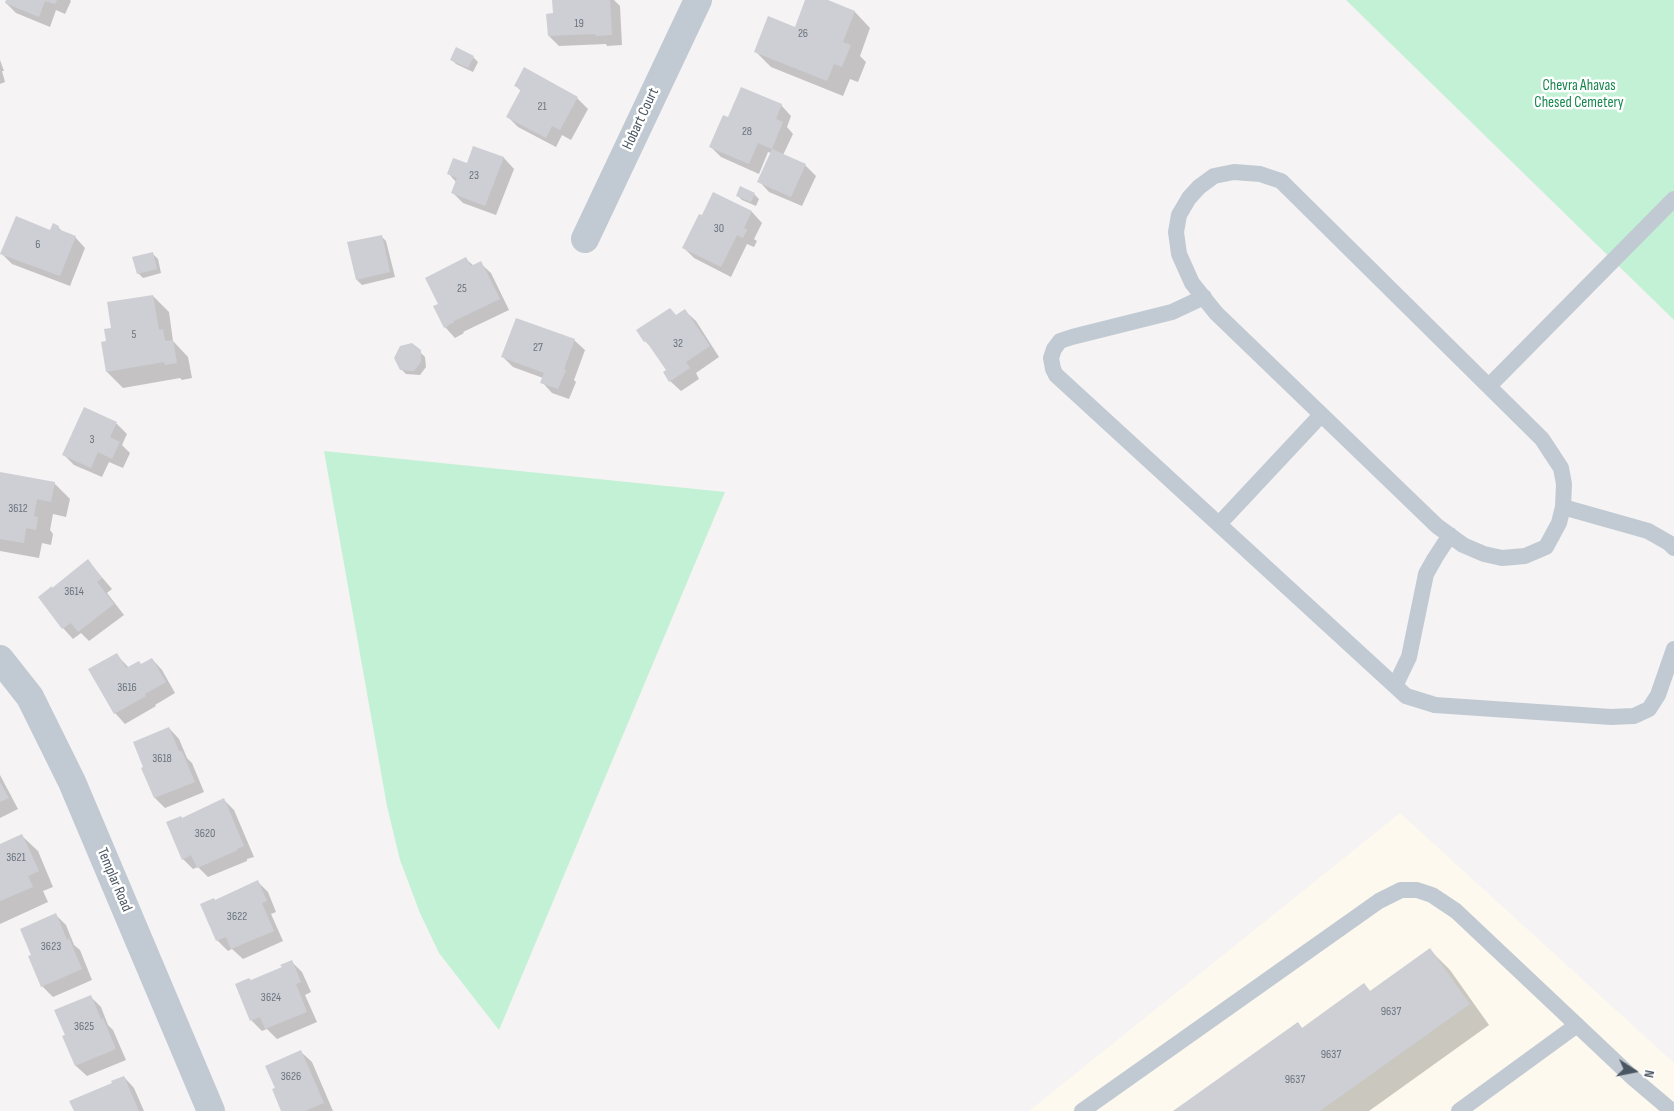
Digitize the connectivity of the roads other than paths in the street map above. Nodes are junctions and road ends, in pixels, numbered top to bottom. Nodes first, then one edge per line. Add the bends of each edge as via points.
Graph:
1 (698, 0) edge
2 (1674, 199) edge
3 (585, 239) dead end
4 (1204, 298) junction
5 (1489, 386) junction
6 (1321, 415) junction
7 (1563, 507) junction
8 (1218, 524) junction
9 (1450, 535) junction
10 (1674, 548) edge
11 (1674, 649) edge
12 (0, 659) edge
13 (1395, 686) junction
14 (1577, 1025) junction
15 (211, 1111) edge
16 (1082, 1111) edge
17 (1459, 1111) edge
18 (1672, 1111) edge

1 - 3 street, Hobart Court
2 - 5 lane
4 - 5 lane via 1192,283 1179,254 1176,232 1179,215 1188,198 1214,176 1234,172 1260,174 1281,181
4 - 6 lane
4 - 8 lane via 1172,312 1060,341 1051,358 1056,375
5 - 7 lane via 1542,439 1561,468
6 - 8 lane
6 - 9 lane
7 - 9 lane via 1559,524 1546,547 1525,556 1502,558 1484,554 1463,546
7 - 10 lane via 1648,531
8 - 13 lane
9 - 13 lane via 1426,574 1409,657
11 - 13 lane via 1658,695 1649,709 1634,716 1435,705 1406,696
12 - 15 street, Templar Road via 30,697 72,782
14 - 16 lane via 1456,910 1432,895 1417,890 1401,890 1379,901
14 - 17 lane
14 - 18 lane

